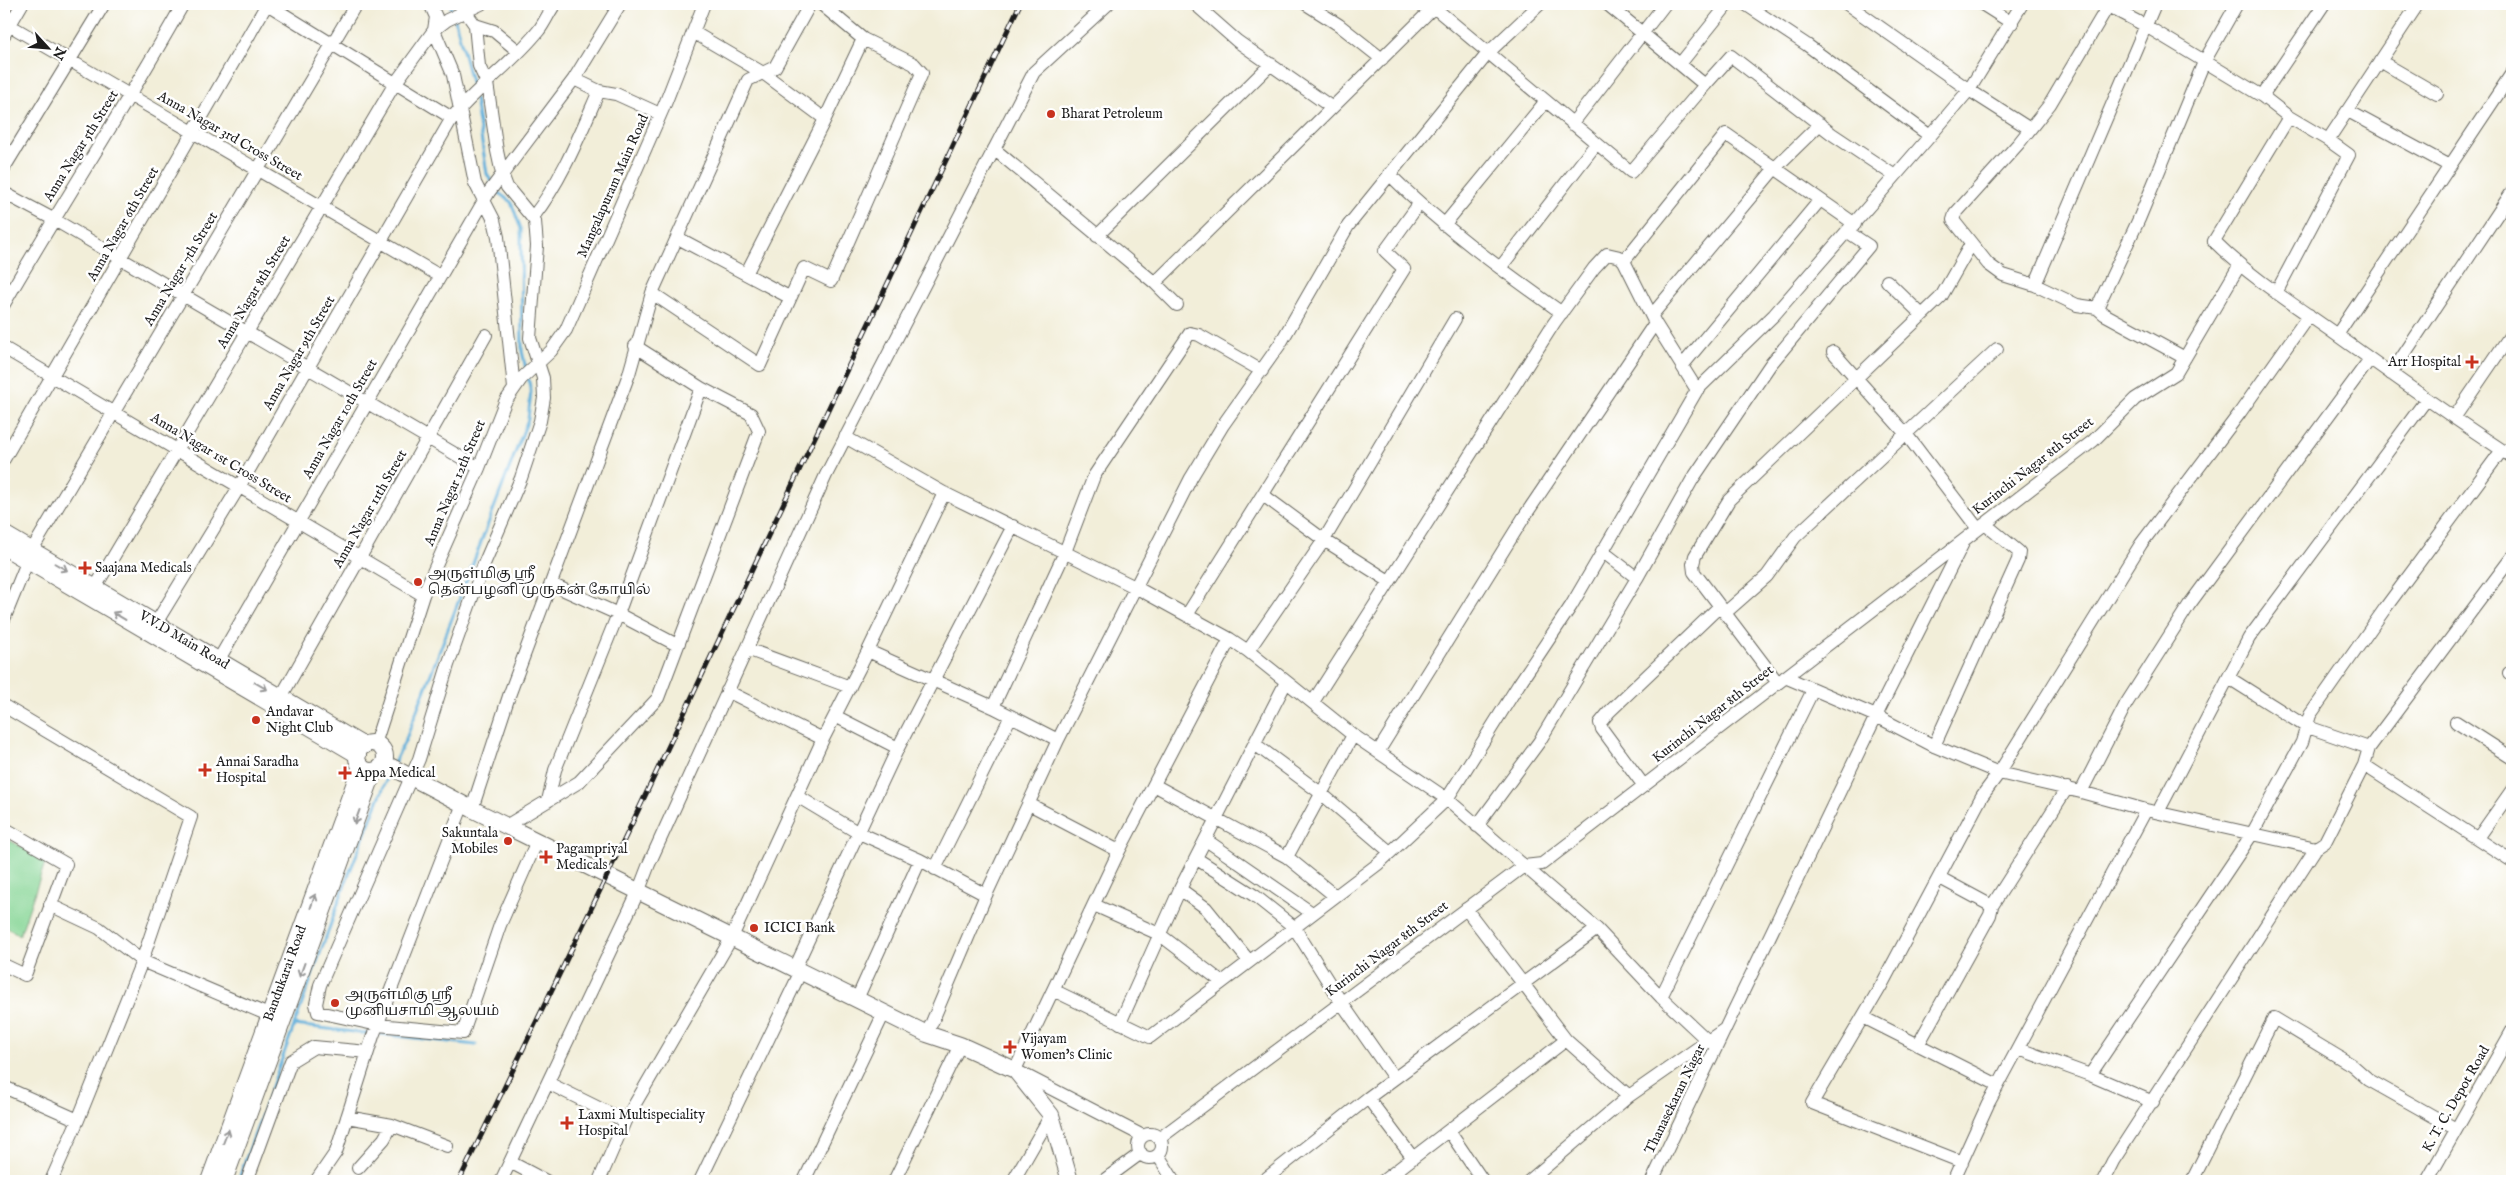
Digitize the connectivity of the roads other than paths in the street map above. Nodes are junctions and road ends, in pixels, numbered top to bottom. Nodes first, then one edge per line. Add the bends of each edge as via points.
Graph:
1 (22, 4) edge
2 (104, 4) edge
3 (183, 4) edge
4 (267, 4) edge
5 (356, 4) edge
6 (430, 4) edge
7 (481, 4) edge
8 (555, 4) edge
9 (620, 4) edge
10 (704, 4) edge
11 (810, 4) edge
12 (821, 4) edge
13 (1108, 4) edge
14 (1195, 4) edge
15 (1306, 4) edge
16 (1540, 4) edge
17 (1607, 4) edge
18 (1665, 4) edge
19 (1728, 4) edge
20 (1745, 4) edge
21 (1847, 4) edge
22 (1982, 4) edge
23 (2022, 4) edge
24 (2155, 4) edge
25 (2237, 4) edge
26 (2324, 4) edge
27 (2418, 4) edge
28 (1432, 5) edge
29 (2106, 5) edge
30 (462, 11) edge
31 (2012, 22) junction
32 (475, 25) junction
33 (2146, 26) junction
34 (6, 28) edge
35 (434, 30) junction
36 (693, 32) junction
37 (1642, 32) junction
38 (863, 38) junction
39 (332, 43) junction
40 (518, 52) junction
41 (1489, 52) junction
42 (69, 60) junction
43 (1382, 60) junction
44 (2380, 61) junction
45 (2204, 62) junction
46 (1271, 64) junction
47 (1680, 64) junction
48 (763, 73) junction
49 (2512, 73) edge
50 (574, 79) junction
51 (394, 85) junction
52 (483, 85) junction
53 (1705, 85) junction
54 (1969, 90) junction
55 (600, 92) junction
56 (2437, 94) dead end
57 (132, 96) junction
58 (2262, 96) junction
59 (1546, 101) junction
60 (1331, 107) junction
61 (460, 108) junction
62 (2348, 111) junction
63 (660, 114) junction
64 (2289, 117) junction
65 (452, 118) junction
66 (825, 120) junction
67 (1572, 124) junction
68 (1820, 124) junction
69 (2030, 129) junction
70 (194, 132) junction
71 (1930, 136) junction
72 (2328, 140) junction
73 (1596, 144) junction
74 (994, 149) junction
75 (2450, 166) junction
76 (4, 168) edge
77 (1775, 168) junction
78 (258, 170) junction
79 (1389, 174) junction
80 (1895, 176) junction
81 (493, 187) junction
82 (2512, 192) edge
83 (4, 193) edge
84 (1820, 200) junction
85 (1419, 204) junction
86 (322, 207) junction
87 (533, 217) junction
88 (53, 219) junction
89 (1444, 225) junction
90 (1852, 228) junction
91 (1097, 236) junction
92 (678, 238) junction
93 (381, 241) junction
94 (1971, 244) junction
95 (120, 259) junction
96 (1624, 261) junction
97 (2239, 266) junction
98 (1500, 268) junction
99 (746, 274) junction
100 (440, 276) junction
101 (1887, 281) dead end
102 (1155, 283) junction
103 (2035, 285) junction
104 (2276, 293) junction
105 (652, 294) junction
106 (183, 296) junction
107 (789, 297) junction
108 (4, 304) edge
109 (1178, 305) dead end
110 (2097, 308) junction
111 (1562, 314) junction
112 (1922, 315) junction
113 (2309, 315) junction
114 (1455, 319) dead end
115 (1654, 319) junction
116 (247, 333) junction
117 (2512, 333) edge
118 (486, 335) dead end
119 (2337, 335) junction
120 (635, 346) junction
121 (4, 348) edge
122 (1997, 349) dead end
123 (1832, 352) dead end
124 (2185, 358) junction
125 (2370, 359) junction
126 (536, 366) junction
127 (1682, 366) junction
128 (308, 369) junction
129 (1262, 372) junction
130 (2391, 374) junction
131 (52, 376) junction
132 (1857, 377) junction
133 (518, 383) junction
134 (701, 388) junction
135 (1697, 390) junction
136 (2426, 400) junction
137 (366, 403) junction
138 (114, 412) junction
139 (2454, 418) junction
140 (1906, 434) junction
141 (846, 437) junction
142 (427, 438) junction
143 (178, 450) junction
144 (2507, 454) edge
145 (4, 459) edge
146 (479, 468) junction
147 (239, 486) junction
148 (944, 493) junction
149 (1263, 495) junction
150 (298, 521) junction
151 (1013, 526) junction
152 (1982, 526) junction
153 (4, 534) edge
154 (1965, 539) junction
155 (1324, 540) junction
156 (4, 548) edge
157 (1602, 551) junction
158 (1065, 552) junction
159 (29, 556) junction
160 (359, 557) junction
161 (2512, 557) edge
162 (1637, 578) junction
163 (1389, 581) junction
164 (551, 584) junction
165 (96, 586) junction
166 (1137, 588) junction
167 (423, 595) junction
168 (1723, 610) junction
169 (618, 614) junction
170 (1187, 615) junction
171 (4, 619) edge
172 (156, 623) junction
173 (1230, 639) junction
174 (677, 645) junction
175 (747, 649) junction
176 (868, 651) junction
177 (1248, 651) junction
178 (218, 661) junction
179 (2229, 678) junction
180 (935, 680) junction
181 (1782, 680) junction
182 (1286, 682) junction
183 (850, 687) junction
184 (1813, 690) junction
185 (728, 691) junction
186 (281, 697) junction
187 (1313, 702) junction
188 (4, 706) edge
189 (993, 707) junction
190 (835, 716) junction
191 (1011, 716) junction
192 (1876, 716) junction
193 (2456, 722) dead end
194 (2306, 726) junction
195 (1352, 735) junction
196 (823, 739) junction
197 (1058, 740) junction
198 (1256, 745) junction
199 (1934, 746) junction
200 (898, 748) junction
201 (2369, 748) junction
202 (1378, 752) junction
203 (2512, 758) edge
204 (379, 762) junction
205 (2364, 766) junction
206 (1999, 773) junction
207 (1154, 785) junction
208 (1644, 786) junction
209 (2066, 788) junction
210 (2512, 790) edge
211 (2081, 792) junction
212 (1322, 794) junction
213 (797, 796) junction
214 (1447, 799) junction
215 (548, 801) junction
216 (1029, 804) junction
217 (468, 806) junction
218 (2152, 811) junction
219 (1217, 820) junction
220 (506, 826) junction
221 (1478, 826) junction
222 (4, 828) edge
223 (857, 832) junction
224 (2252, 834) junction
225 (2478, 838) junction
226 (1206, 840) junction
227 (537, 841) junction
228 (2316, 848) junction
229 (1119, 851) junction
230 (1390, 852) junction
231 (1287, 857) junction
232 (1196, 859) junction
233 (920, 860) junction
234 (2512, 861) edge
235 (1524, 866) junction
236 (935, 869) junction
237 (1940, 878) junction
238 (1180, 889) junction
239 (639, 890) junction
240 (986, 895) junction
241 (1335, 896) junction
242 (1094, 904) junction
243 (50, 905) junction
244 (1992, 906) junction
245 (1466, 909) junction
246 (1312, 913) junction
247 (1294, 927) junction
248 (1597, 929) junction
249 (1159, 934) junction
250 (732, 936) junction
251 (142, 961) junction
252 (1249, 961) junction
253 (4, 965) edge
254 (798, 969) junction
255 (1222, 982) junction
256 (1523, 983) junction
257 (1053, 990) junction
258 (1661, 997) junction
259 (857, 999) junction
260 (1341, 1002) junction
261 (884, 1013) junction
262 (271, 1016) junction
263 (1863, 1017) junction
264 (1120, 1023) junction
265 (1725, 1029) junction
266 (376, 1030) junction
267 (2512, 1032) edge
268 (927, 1034) junction
269 (1566, 1040) junction
270 (1708, 1041) junction
271 (960, 1045) junction
272 (1918, 1045) junction
273 (2019, 1049) junction
274 (368, 1052) junction
275 (1015, 1070) junction
276 (2090, 1075) junction
277 (1394, 1078) junction
278 (548, 1083) junction
279 (1998, 1085) junction
280 (4, 1087) edge
281 (1629, 1096) junction
282 (1368, 1098) junction
283 (2153, 1102) junction
284 (1051, 1115) junction
285 (347, 1117) junction
286 (78, 1120) junction
287 (625, 1121) junction
288 (392, 1125) junction
289 (2456, 1129) junction
290 (1449, 1131) junction
291 (1143, 1136) junction
292 (1160, 1138) junction
293 (447, 1146) dead end
294 (1141, 1153) junction
295 (1158, 1155) junction
296 (1413, 1158) junction
297 (510, 1162) junction
298 (1962, 1162) junction
299 (358, 1168) dead end
300 (50, 1181) edge
301 (209, 1181) edge
302 (224, 1181) edge
303 (247, 1181) edge
304 (316, 1181) edge
305 (501, 1181) edge
306 (546, 1181) edge
307 (598, 1181) edge
308 (700, 1181) edge
309 (804, 1181) edge
310 (894, 1181) edge
311 (1013, 1181) edge
312 (1070, 1181) edge
313 (1103, 1181) edge
314 (1174, 1181) edge
315 (1262, 1181) edge
316 (1384, 1181) edge
317 (1484, 1181) edge
318 (1529, 1181) edge
319 (1652, 1181) edge
320 (1953, 1181) edge
321 (2103, 1181) edge
322 (2192, 1181) edge
323 (2427, 1181) edge

1 - 34 street
2 - 42 street
3 - 57 street, Anna Nagar 5th Street
4 - 39 street
4 - 70 street, Anna Nagar 6th Street
5 - 39 street, Anna Nagar 7th Street
6 - 35 street via 436,17
7 - 30 street
8 - 40 street, Anna Nagar 9th Street via 539,30
9 - 50 street, Anna Nagar 10th Street
10 - 36 street, Mangalapuram Main Road
11 - 48 street via 775,67
12 - 38 street
13 - 74 street via 1034,72
14 - 46 street via 1237,41
15 - 43 street
16 - 41 street
17 - 37 street
18 - 37 street
19 - 47 street
20 - 71 street via 1807,45
21 - 54 street
22 - 31 street
23 - 31 street
24 - 33 street
25 - 45 street
26 - 58 street
27 - 44 street
28 - 41 street
28 - 43 street
29 - 33 street
29 - 69 street via 2050,104
30 - 32 street
30 - 35 street, Anna Nagar 8th Street
31 - 54 street
32 - 40 street via 494,31
32 - 52 street
33 - 45 street
33 - 103 street
34 - 42 street, Anna Nagar 3rd Cross Street
35 - 51 street, Anna Nagar 8th Street
35 - 61 street via 454,76
36 - 48 street
36 - 63 street, Mangalapuram Main Road
37 - 47 street
37 - 67 street
38 - 66 street
38 - 107 street via 914,64 922,73 831,281 804,268
39 - 51 street
39 - 78 street, Anna Nagar 7th Street
40 - 52 street, Anna Nagar 9th Street
41 - 59 street
41 - 79 street
42 - 57 street, Anna Nagar 3rd Cross Street
42 - 76 street
43 - 60 street
44 - 56 street
44 - 62 street
45 - 58 street
45 - 110 street via 2139,219
46 - 60 street
46 - 91 street
47 - 53 street
48 - 66 street
48 - 92 street via 748,80
49 - 75 street
50 - 55 street
50 - 81 street, Anna Nagar 10th Street
51 - 65 street
51 - 86 street, Anna Nagar 8th Street
52 - 61 street, Anna Nagar 9th Street
52 - 81 street via 497,152
53 - 68 street via 1731,56
53 - 73 street via 1631,172
54 - 69 street
54 - 71 street
55 - 63 street via 616,94
55 - 87 street via 547,200
57 - 70 street, Anna Nagar 3rd Cross Street
57 - 88 street, Anna Nagar 5th Street
58 - 64 street
59 - 67 street
59 - 89 street
60 - 102 street
61 - 65 street, Anna Nagar 9th Street
61 - 81 street via 475,182
62 - 72 street
62 - 75 street
63 - 126 street, Mangalapuram Main Road via 566,330
64 - 72 street
64 - 97 street via 2214,241
65 - 93 street, Anna Nagar 9th Street
66 - 99 street
67 - 73 street
68 - 77 street
68 - 80 street
69 - 94 street via 1955,214 1953,220
70 - 78 street, Anna Nagar 3rd Cross Street
70 - 95 street, Anna Nagar 6th Street
71 - 80 street
72 - 104 street via 2349,155
73 - 98 street
74 - 91 street
74 - 141 street
75 - 119 street
77 - 84 street
77 - 96 street via 1726,134
77 - 115 street
78 - 86 street, Anna Nagar 3rd Cross Street
78 - 106 street, Anna Nagar 7th Street
79 - 85 street
79 - 129 street via 1348,226
80 - 90 street
81 - 87 street via 507,187
81 - 100 street, Anna Nagar 10th Street
81 - 133 street via 494,220
82 - 130 street
83 - 88 street
84 - 90 street
84 - 127 street
85 - 89 street
85 - 149 street via 1385,251 1404,269
86 - 93 street, Anna Nagar 3rd Cross Street
86 - 116 street, Anna Nagar 8th Street
87 - 126 street via 537,246 530,338
88 - 95 street
88 - 108 street, Anna Nagar 5th Street
89 - 98 street
90 - 135 street via 1774,315
90 - 162 street via 1869,246 1770,365 1692,480
91 - 102 street
92 - 99 street
92 - 105 street
93 - 100 street, Anna Nagar 3rd Cross Street
93 - 128 street, Anna Nagar 9th Street
94 - 103 street via 1988,264 2003,275
94 - 112 street via 1941,297
95 - 106 street
95 - 131 street, Anna Nagar 6th Street
96 - 111 street via 1607,254
96 - 115 street
97 - 104 street
97 - 124 street, Kurinchi Nagar 8th Street
98 - 111 street
99 - 107 street
100 - 137 street, Anna Nagar 10th Street
101 - 112 street
102 - 109 street
103 - 110 street via 2077,305
104 - 113 street
105 - 107 street via 760,365
105 - 120 street
106 - 116 street
106 - 138 street, Anna Nagar 7th Street
110 - 124 street
111 - 163 street
112 - 132 street
113 - 119 street
113 - 206 street via 2141,544
114 - 155 street
115 - 127 street
115 - 202 street via 1519,525
116 - 128 street
116 - 143 street, Anna Nagar 8th Street
117 - 139 street
118 - 142 street, Anna Nagar 11th Street
119 - 125 street
120 - 134 street
120 - 164 street via 628,374
121 - 131 street, Anna Nagar 1st Cross Street
122 - 140 street
123 - 132 street
124 - 152 street, Kurinchi Nagar 8th Street via 2176,373 2135,400 2093,441
125 - 130 street
125 - 211 street via 2189,605 2126,704
126 - 133 street, Mangalapuram Main Road
126 - 204 street via 543,378 540,421 448,665 419,759
127 - 135 street
128 - 137 street
128 - 147 street, Anna Nagar 9th Street
129 - 158 street via 1199,335 1190,333 1094,476
129 - 166 street via 1224,425 1192,478
130 - 136 street
131 - 138 street, Anna Nagar 1st Cross Street
131 - 145 street, Anna Nagar 6th Street
132 - 140 street
132 - 168 street via 1729,500 1694,556 1694,572
133 - 146 street, Anna Nagar 12th Street via 505,402
134 - 169 street
134 - 174 street via 751,414 758,431
135 - 157 street
136 - 139 street
136 - 179 street via 2249,638
137 - 142 street
137 - 150 street, Anna Nagar 10th Street
138 - 143 street, Anna Nagar 1st Cross Street
138 - 159 street, Anna Nagar 7th Street
139 - 144 street
140 - 152 street
140 - 168 street via 1795,537 1768,576
141 - 148 street
141 - 175 street
142 - 146 street
142 - 160 street, Anna Nagar 11th Street
143 - 147 street, Anna Nagar 1st Cross Street
143 - 165 street, Anna Nagar 8th Street
144 - 194 street via 2375,623 2310,715
146 - 167 street, Anna Nagar 12th Street
147 - 150 street, Anna Nagar 1st Cross Street
147 - 172 street, Anna Nagar 9th Street
148 - 151 street
148 - 176 street
149 - 155 street
149 - 170 street
150 - 160 street, Anna Nagar 1st Cross Street
150 - 178 street, Anna Nagar 10th Street
151 - 158 street
151 - 180 street
152 - 154 street, Kurinchi Nagar 8th Street
152 - 199 street via 2019,552 2018,560
153 - 159 main road, V.V.D Main Road
154 - 181 street, Kurinchi Nagar 8th Street
154 - 192 street, Thanasekaran Nagar
155 - 163 street
155 - 177 street
156 - 159 main road, V.V.D Main Road
157 - 162 street
157 - 214 street via 1571,606
158 - 166 street
158 - 189 street
159 -> 165 main road, V.V.D Main Road
159 - 171 street, Anna Nagar 7th Street
204 -> 159 main road, V.V.D Main Road
160 - 167 street, Anna Nagar 1st Cross Street
160 - 186 street, Anna Nagar 11th Street
161 - 201 street
162 - 221 street via 1539,742
163 - 187 street
164 - 169 street
164 - 217 street
165 - 172 main road, V.V.D Main Road
166 - 170 street
166 - 197 street
167 - 204 street, Anna Nagar 12th Street
168 - 181 street
168 - 208 street via 1600,723
169 - 174 street
169 - 215 street via 555,770
170 - 173 street
172 - 178 main road, V.V.D Main Road
173 - 177 street
173 - 207 street
174 - 215 street via 664,686 648,710 579,782
175 - 183 street
175 - 185 street
176 - 180 street
176 - 183 street
177 - 182 street
178 -> 186 main road, V.V.D Main Road
179 - 194 street
179 - 218 street
180 - 189 street
180 - 200 street
181 - 184 street
181 - 208 street, Kurinchi Nagar 8th Street
182 - 187 street
182 - 198 street
183 - 190 street
184 - 192 street
184 - 258 street
185 - 196 street
185 - 239 street
186 - 204 main road, V.V.D Main Road
187 - 195 street
188 - 251 street via 191,817
189 - 191 street
190 - 196 street
190 - 200 street
191 - 197 street
191 - 236 street
192 - 199 street
192 - 265 street, Thanasekaran Nagar
193 - 203 street
194 - 201 street
194 - 224 street via 2302,742
195 - 202 street
195 - 212 street
196 - 213 street
197 - 216 street
198 - 212 street
198 - 219 street
199 - 206 street
200 - 223 street
201 - 205 street
202 - 214 street
204 - 217 main road
262 -> 204 main road, Bandukarai Road
204 - 266 street via 316,1004 318,1012
204 -> 302 main road, Bandukarai Road
205 - 225 street
205 - 228 street via 2325,842
206 - 209 street
206 - 237 street via 1982,796
207 - 219 street
207 - 229 street
208 - 235 street, Kurinchi Nagar 8th Street via 1542,864
209 - 211 street
209 - 244 street
210 - 225 street
211 - 218 street
212 - 230 street
212 - 231 street
213 - 223 street
213 - 250 street
214 - 221 street
214 - 230 street
215 - 220 street
216 - 229 street
216 - 240 street
217 - 220 main road
217 - 266 street
218 - 224 street
218 - 273 street
219 - 226 street
219 - 231 street
220 - 227 main road
221 - 235 street
222 - 243 street via 66,864
223 - 233 street
223 - 254 street
224 - 228 street
224 - 276 street
225 - 234 street
226 - 232 street
226 - 246 street
227 - 239 main road
227 - 266 street via 500,925 463,1033
228 - 283 street
229 - 242 street
230 - 241 street
231 - 241 street
232 - 238 street
232 - 247 street via 1255,896
233 - 236 street
233 - 259 street
235 - 245 street, Kurinchi Nagar 8th Street
235 - 248 street
236 - 240 street
237 - 244 street
237 - 263 street
238 - 249 street
238 - 252 street via 1206,908
239 - 250 main road
239 - 278 street
240 - 268 street
241 - 246 street
242 - 249 street
242 - 257 street
243 - 251 street via 99,928
243 - 253 street via 25,975
244 - 272 street
245 - 256 street
245 - 260 street, Kurinchi Nagar 8th Street
246 - 247 street
247 - 252 street
247 - 260 street
248 - 256 street
248 - 258 street
249 - 255 street
249 - 264 street
250 - 254 main road
250 - 287 street
251 - 262 street
251 - 286 street
252 - 255 street
254 - 259 main road
254 - 308 street
255 - 264 street via 1150,1037
256 - 269 street
256 - 277 street
257 - 264 street
257 - 275 street
258 - 270 street
259 - 261 main road
260 - 277 street
260 - 292 street, Kurinchi Nagar 8th Street
261 - 268 main road
261 - 309 street
301 -> 262 main road, Bandukarai Road
263 - 272 street
263 - 298 street via 1812,1103
265 - 270 street
265 - 319 street, Thanasekaran Nagar
266 - 274 street
267 - 289 street, K. T. C. Depot Road
268 - 271 main road
269 - 281 street
269 - 290 street
270 - 281 street
271 - 275 main road
271 - 310 street
272 - 279 street
273 - 276 street
273 - 279 street
274 - 285 street
274 - 303 street via 314,1047 291,1061
275 - 284 main road
275 - 291 street
276 - 283 street
277 - 282 street
278 - 287 street
278 - 297 street
279 - 298 street
280 - 286 street
281 - 318 street
282 - 296 street
282 - 315 street
283 - 321 street
284 - 311 street
284 - 312 main road
285 - 288 street
285 - 304 street via 336,1152
286 - 300 street
287 - 307 street
288 - 293 street
288 - 299 street
289 - 322 street via 2370,1080 2274,1018
289 - 323 street, K. T. C. Depot Road
290 - 296 street
290 - 317 street
291 - 292 street via 1152,1133
291 - 294 street via 1138,1144
292 - 295 street via 1162,1147
294 - 295 street via 1149,1158
294 - 313 street
295 - 314 street
296 - 316 street
297 - 305 street
297 - 306 street
298 - 320 street

